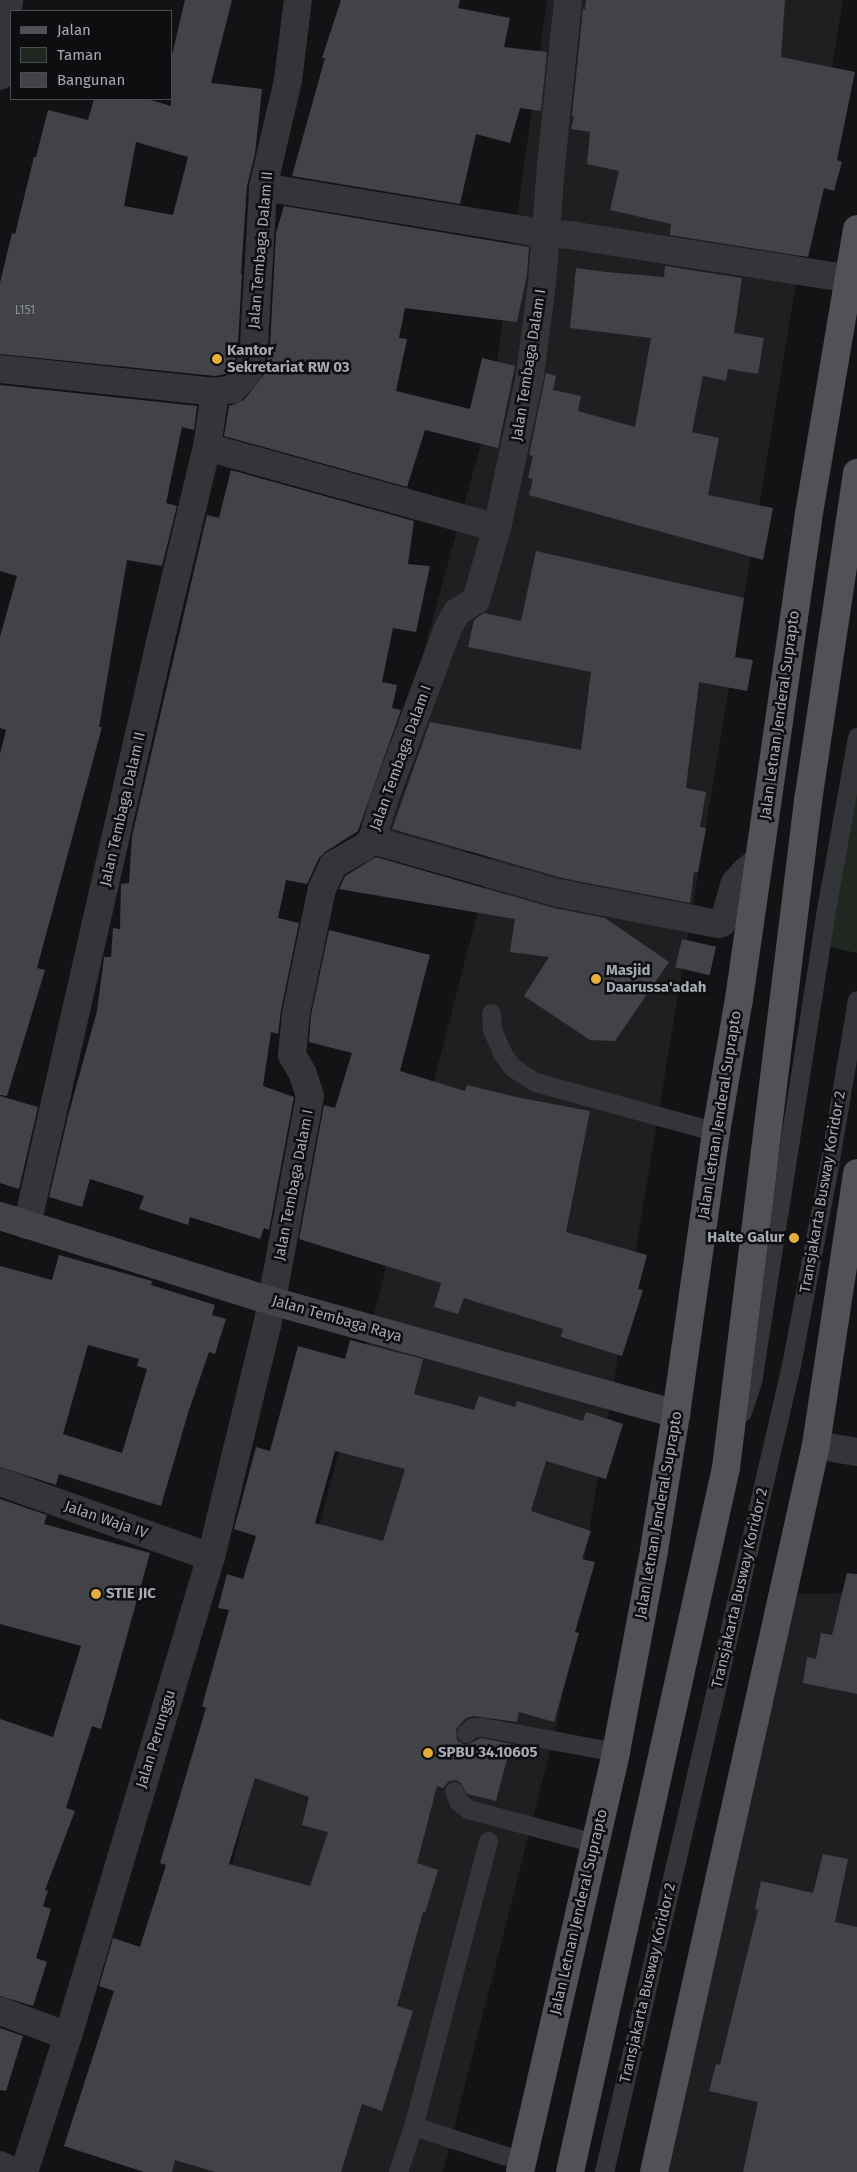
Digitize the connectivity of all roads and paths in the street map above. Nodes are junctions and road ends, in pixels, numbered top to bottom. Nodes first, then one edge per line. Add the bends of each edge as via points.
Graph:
1 (9, 0) edge
2 (298, 0) edge
3 (568, 0) edge
4 (0, 76) edge
5 (263, 187) junction
6 (857, 229) edge
7 (546, 234) junction
8 (850, 279) junction
9 (0, 369) edge
10 (215, 392) junction
11 (207, 447) junction
12 (857, 472) edge
13 (498, 528) junction
14 (857, 737) edge
15 (372, 840) junction
16 (758, 862) junction
17 (857, 1000) edge
18 (491, 1012) dead end
19 (716, 1132) junction
20 (857, 1173) edge
21 (0, 1216) edge
22 (27, 1224) junction
23 (272, 1301) junction
24 (676, 1414) junction
25 (816, 1445) junction
26 (857, 1452) edge
27 (727, 1462) junction
28 (0, 1482) edge
29 (211, 1557) junction
30 (466, 1733) dead end
31 (616, 1752) junction
32 (454, 1790) dead end
33 (488, 1841) dead end
34 (595, 1843) junction
35 (0, 2011) edge
36 (68, 2036) junction
37 (413, 2126) junction
38 (0, 2166) edge
39 (521, 2166) edge
40 (14, 2172) edge
41 (24, 2172) edge
42 (398, 2172) edge
43 (570, 2172) edge
44 (604, 2172) edge
45 (654, 2172) edge

1 - 4 street
2 - 5 street, Jalan Tembaga Dalam II via 288,80
3 - 7 street, Jalan Tembaga Dalam I
5 - 7 street
5 - 10 street, Jalan Tembaga Dalam II via 254,345 248,373 233,389
6 - 8 main road, Jalan Letnan Jenderal Suprapto
7 - 8 street via 570,234
7 - 13 street, Jalan Tembaga Dalam I via 530,375
8 - 16 main road, Jalan Letnan Jenderal Suprapto via 808,519
9 - 10 street, Jalan Tembaga Dalam II
10 - 11 street, Jalan Tembaga Dalam II
11 - 13 street
11 - 22 street, Jalan Tembaga Dalam II
12 - 27 main road via 808,800
13 - 15 street, Jalan Tembaga Dalam I via 476,600 457,612 448,628
14 - 27 lane via 827,904 752,1382
15 - 16 street via 558,893 718,924 722,923 736,883
15 - 23 street, Jalan Tembaga Dalam I via 333,865 322,889 296,1013 292,1055 310,1096
16 - 19 main road, Jalan Letnan Jenderal Suprapto
17 - 44 lane, Transjakarta Busway Koridor 2 via 791,1365
18 - 19 lane via 492,1029 502,1053 512,1067 536,1082
19 - 24 main road, Jalan Letnan Jenderal Suprapto
20 - 25 main road
21 - 22 street, Jalan Tembaga Raya
22 - 23 street, Jalan Tembaga Raya
23 - 24 street, Jalan Tembaga Raya
23 - 29 street, Jalan Perunggu
24 - 31 main road, Jalan Letnan Jenderal Suprapto
25 - 26 street
25 - 45 main road
27 - 43 main road
28 - 29 street, Jalan Waja IV
29 - 36 street, Jalan Perunggu
30 - 31 lane via 473,1727 482,1727
31 - 34 main road, Jalan Letnan Jenderal Suprapto
32 - 34 lane via 458,1800 468,1809
33 - 37 lane
34 - 39 main road, Jalan Letnan Jenderal Suprapto
35 - 36 street
36 - 41 street, Jalan Perunggu
37 - 39 lane
37 - 42 lane
38 - 40 street

